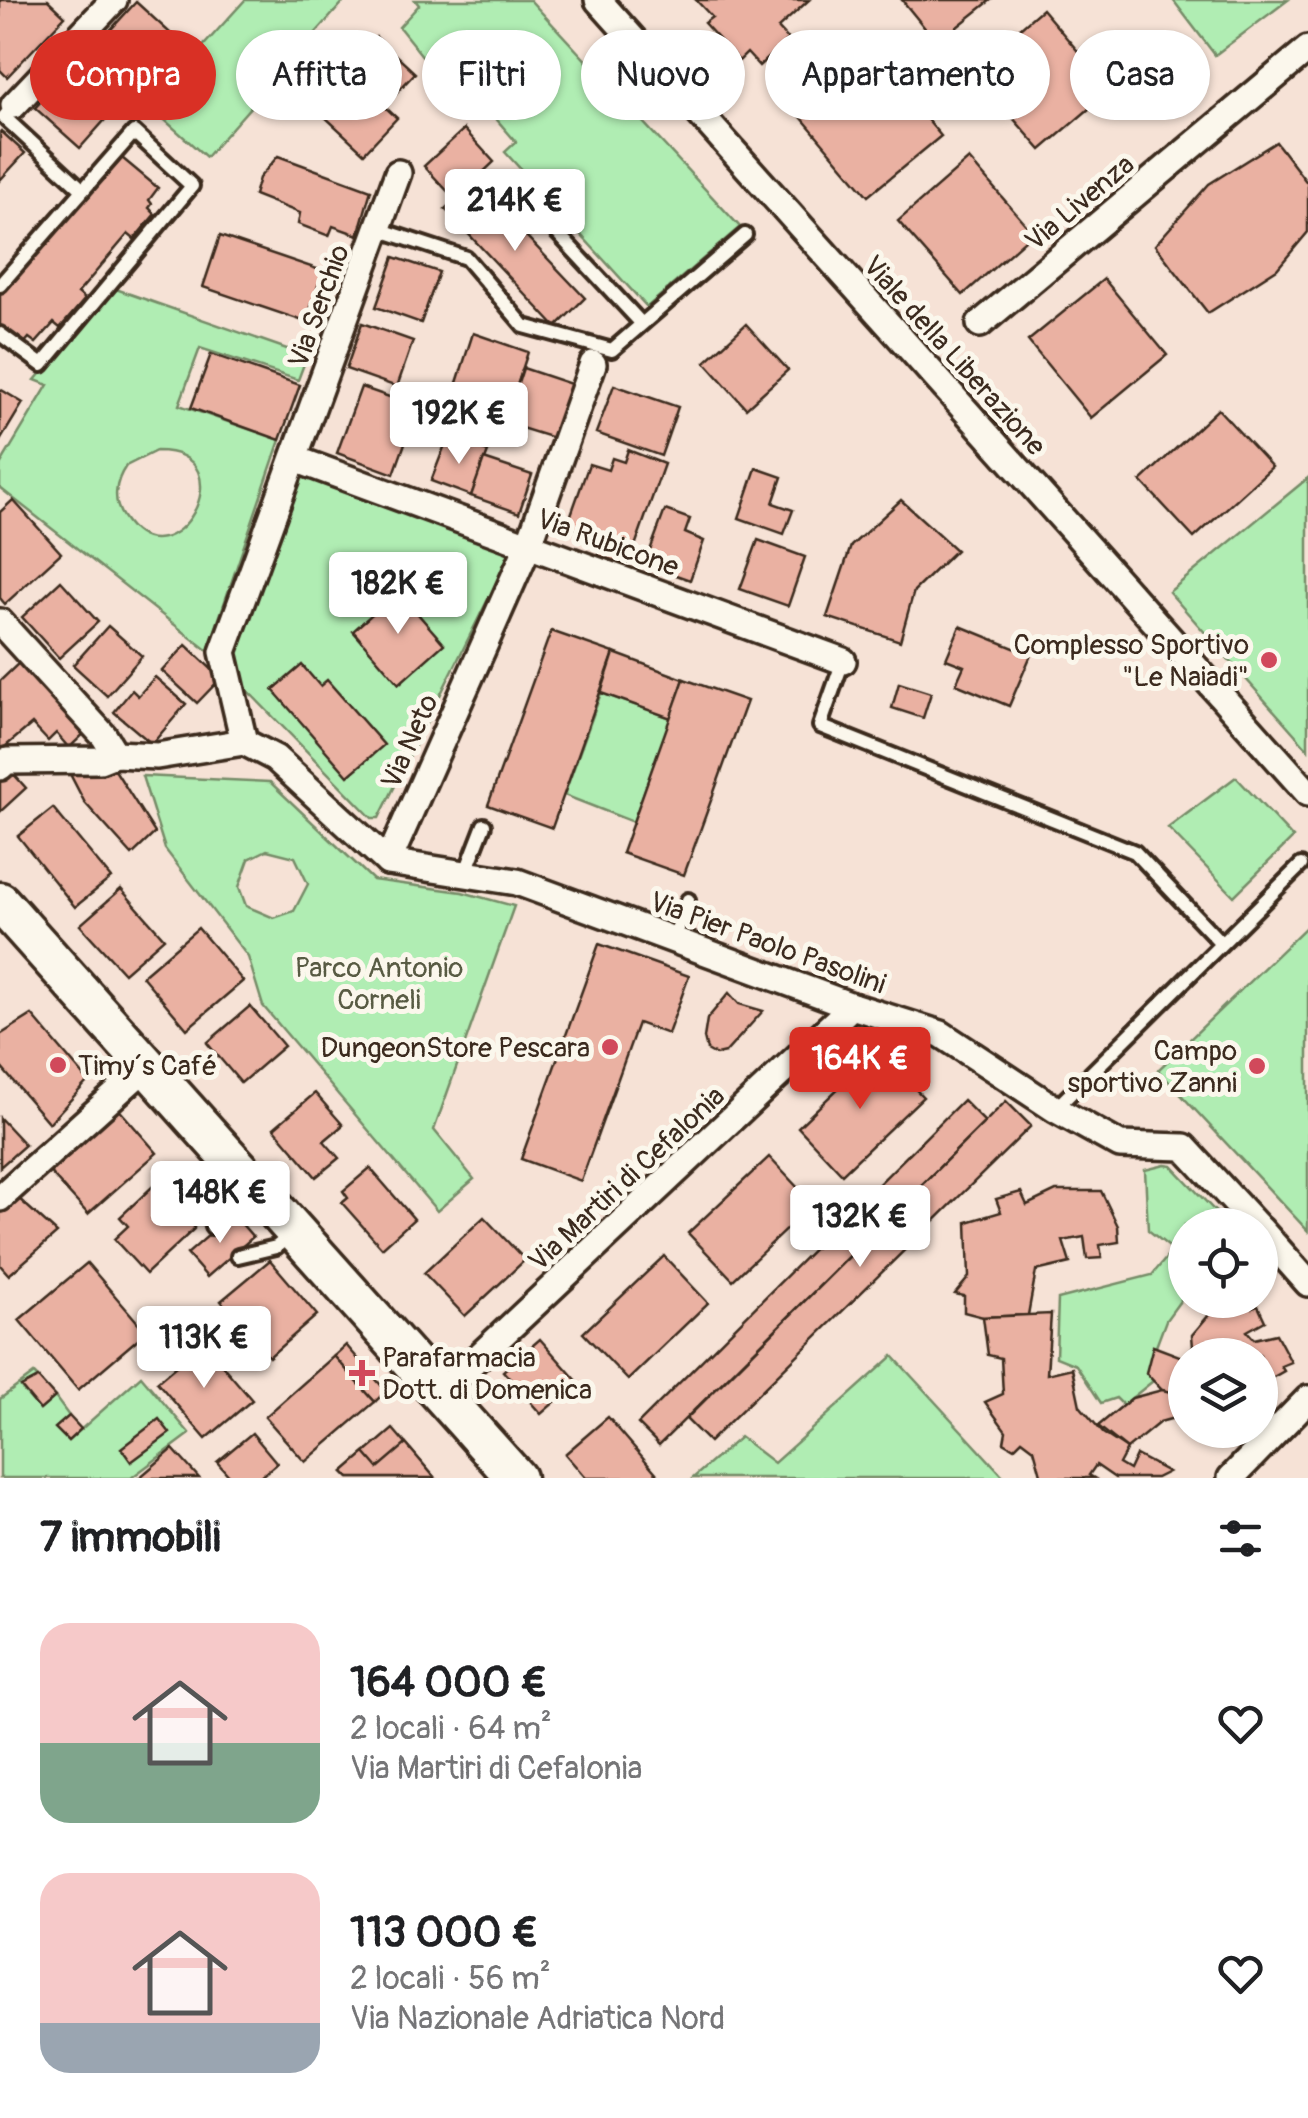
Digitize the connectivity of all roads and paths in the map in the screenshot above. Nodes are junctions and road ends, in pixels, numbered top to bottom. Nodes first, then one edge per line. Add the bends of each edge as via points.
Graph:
1 (114, 0) edge
2 (598, 0) edge
3 (1308, 49) edge
4 (14, 105) joint
5 (398, 173) dead end
6 (511, 183) dead end
7 (82, 190) junction
8 (378, 229) junction
9 (745, 236) dead end
10 (0, 285) edge
11 (641, 323) junction
12 (980, 324) dead end
13 (0, 334) edge
14 (592, 364) dead end
15 (295, 459) junction
16 (530, 544) junction
17 (0, 622) edge
18 (843, 661) joint
19 (244, 742) junction
20 (115, 754) junction
21 (0, 767) edge
22 (1308, 793) edge
23 (484, 825) dead end
24 (388, 862) junction
25 (1302, 864) dead end
26 (465, 874) junction
27 (688, 900) dead end
28 (0, 902) edge
29 (673, 940) junction
30 (1221, 944) junction
31 (852, 1006) junction
32 (148, 1066) junction
33 (1054, 1108) junction
34 (243, 1174) junction
35 (0, 1198) edge
36 (1240, 1208) edge
37 (212, 1227) dead end
38 (295, 1231) junction
39 (1278, 1249) edge
40 (238, 1256) dead end
41 (1308, 1283) edge
42 (440, 1393) junction
43 (1308, 1399) edge
44 (508, 1475) edge
45 (1231, 1478) edge

1 - 4 street
2 - 22 street, Viale della Liberazione
3 - 12 street, Via Livenza
4 - 7 lane via 4,117
5 - 8 street, Via Serchio
6 - 11 lane
7 - 10 lane
7 - 13 lane via 134,132 192,186 42,365
8 - 11 lane via 466,258 524,326 612,350
8 - 15 street, Via Serchio
9 - 11 lane
14 - 16 street, Via Neto
15 - 16 street, Via Rubicone
15 - 19 street, Via Serchio via 224,652
16 - 18 street, Via Rubicone
16 - 24 street, Via Neto
17 - 20 street
18 - 30 lane via 820,726 1135,852
19 - 20 street via 158,756
19 - 24 street via 276,758
20 - 21 street via 100,760 7,761
23 - 26 lane
24 - 26 street, Via Pier Paolo Pasolini
25 - 30 lane
26 - 29 street, Via Pier Paolo Pasolini via 516,882
27 - 29 lane
28 - 32 main road
29 - 31 street, Via Pier Paolo Pasolini
30 - 33 lane
31 - 33 street, Via Pier Paolo Pasolini via 941,1034
31 - 42 street, Via Martiri di Cefalonia
32 - 34 main road
32 - 35 street
33 - 36 street, Via Pier Paolo Pasolini via 1120,1145 1184,1147
34 - 37 lane via 224,1191
34 - 38 main road
38 - 40 lane via 276,1247
38 - 42 main road
39 - 41 street, Via Pier Paolo Pasolini
42 - 44 main road
43 - 45 street

